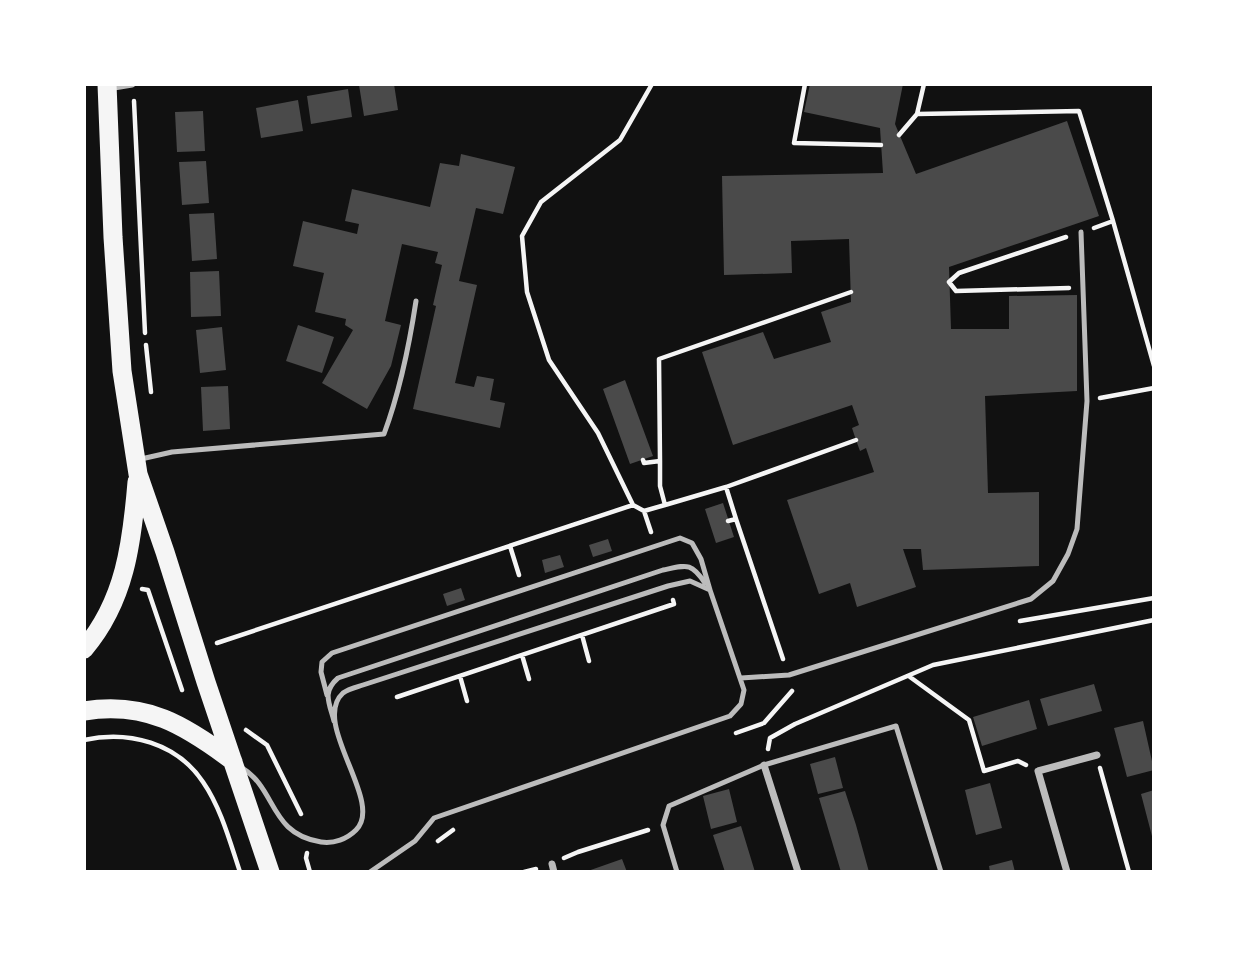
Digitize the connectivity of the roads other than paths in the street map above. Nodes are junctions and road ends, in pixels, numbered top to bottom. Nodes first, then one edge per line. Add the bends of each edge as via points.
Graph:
1 (132, 84) edge
2 (107, 86) edge
3 (1081, 232) road end
4 (416, 302) dead end
5 (136, 467) junction
6 (710, 590) junction
7 (84, 649) edge
8 (741, 678) junction
9 (327, 695) junction
10 (84, 711) edge
11 (334, 724) junction
12 (1097, 755) road end
13 (233, 762) junction
14 (764, 765) junction
15 (270, 872) edge
16 (370, 872) edge
17 (677, 872) edge
18 (798, 872) edge
19 (940, 872) edge
20 (1067, 872) edge

1 - 2 street
2 - 5 highway via 122,371
3 - 8 lane via 1087,401 1077,529 1053,581 1031,600 789,675
4 - 5 lane via 410,343 384,434 172,452
5 - 7 highway via 134,527 123,582 103,624
5 - 13 highway
6 - 8 lane
6 - 9 lane via 696,569 686,565 663,570 338,678
6 - 9 lane via 692,543 680,538 332,653 322,662
6 - 11 lane via 690,581 668,586 363,685 343,693
8 - 16 lane via 741,704 730,716 434,818 415,841
9 - 11 lane
10 - 13 highway via 129,709 170,720
11 - 13 lane via 363,812 354,833 342,840 329,843 297,835 279,818 253,775
12 - 20 street via 1038,771
13 - 15 highway
14 - 17 lane via 669,806 663,825
14 - 18 street
14 - 19 lane via 896,726

